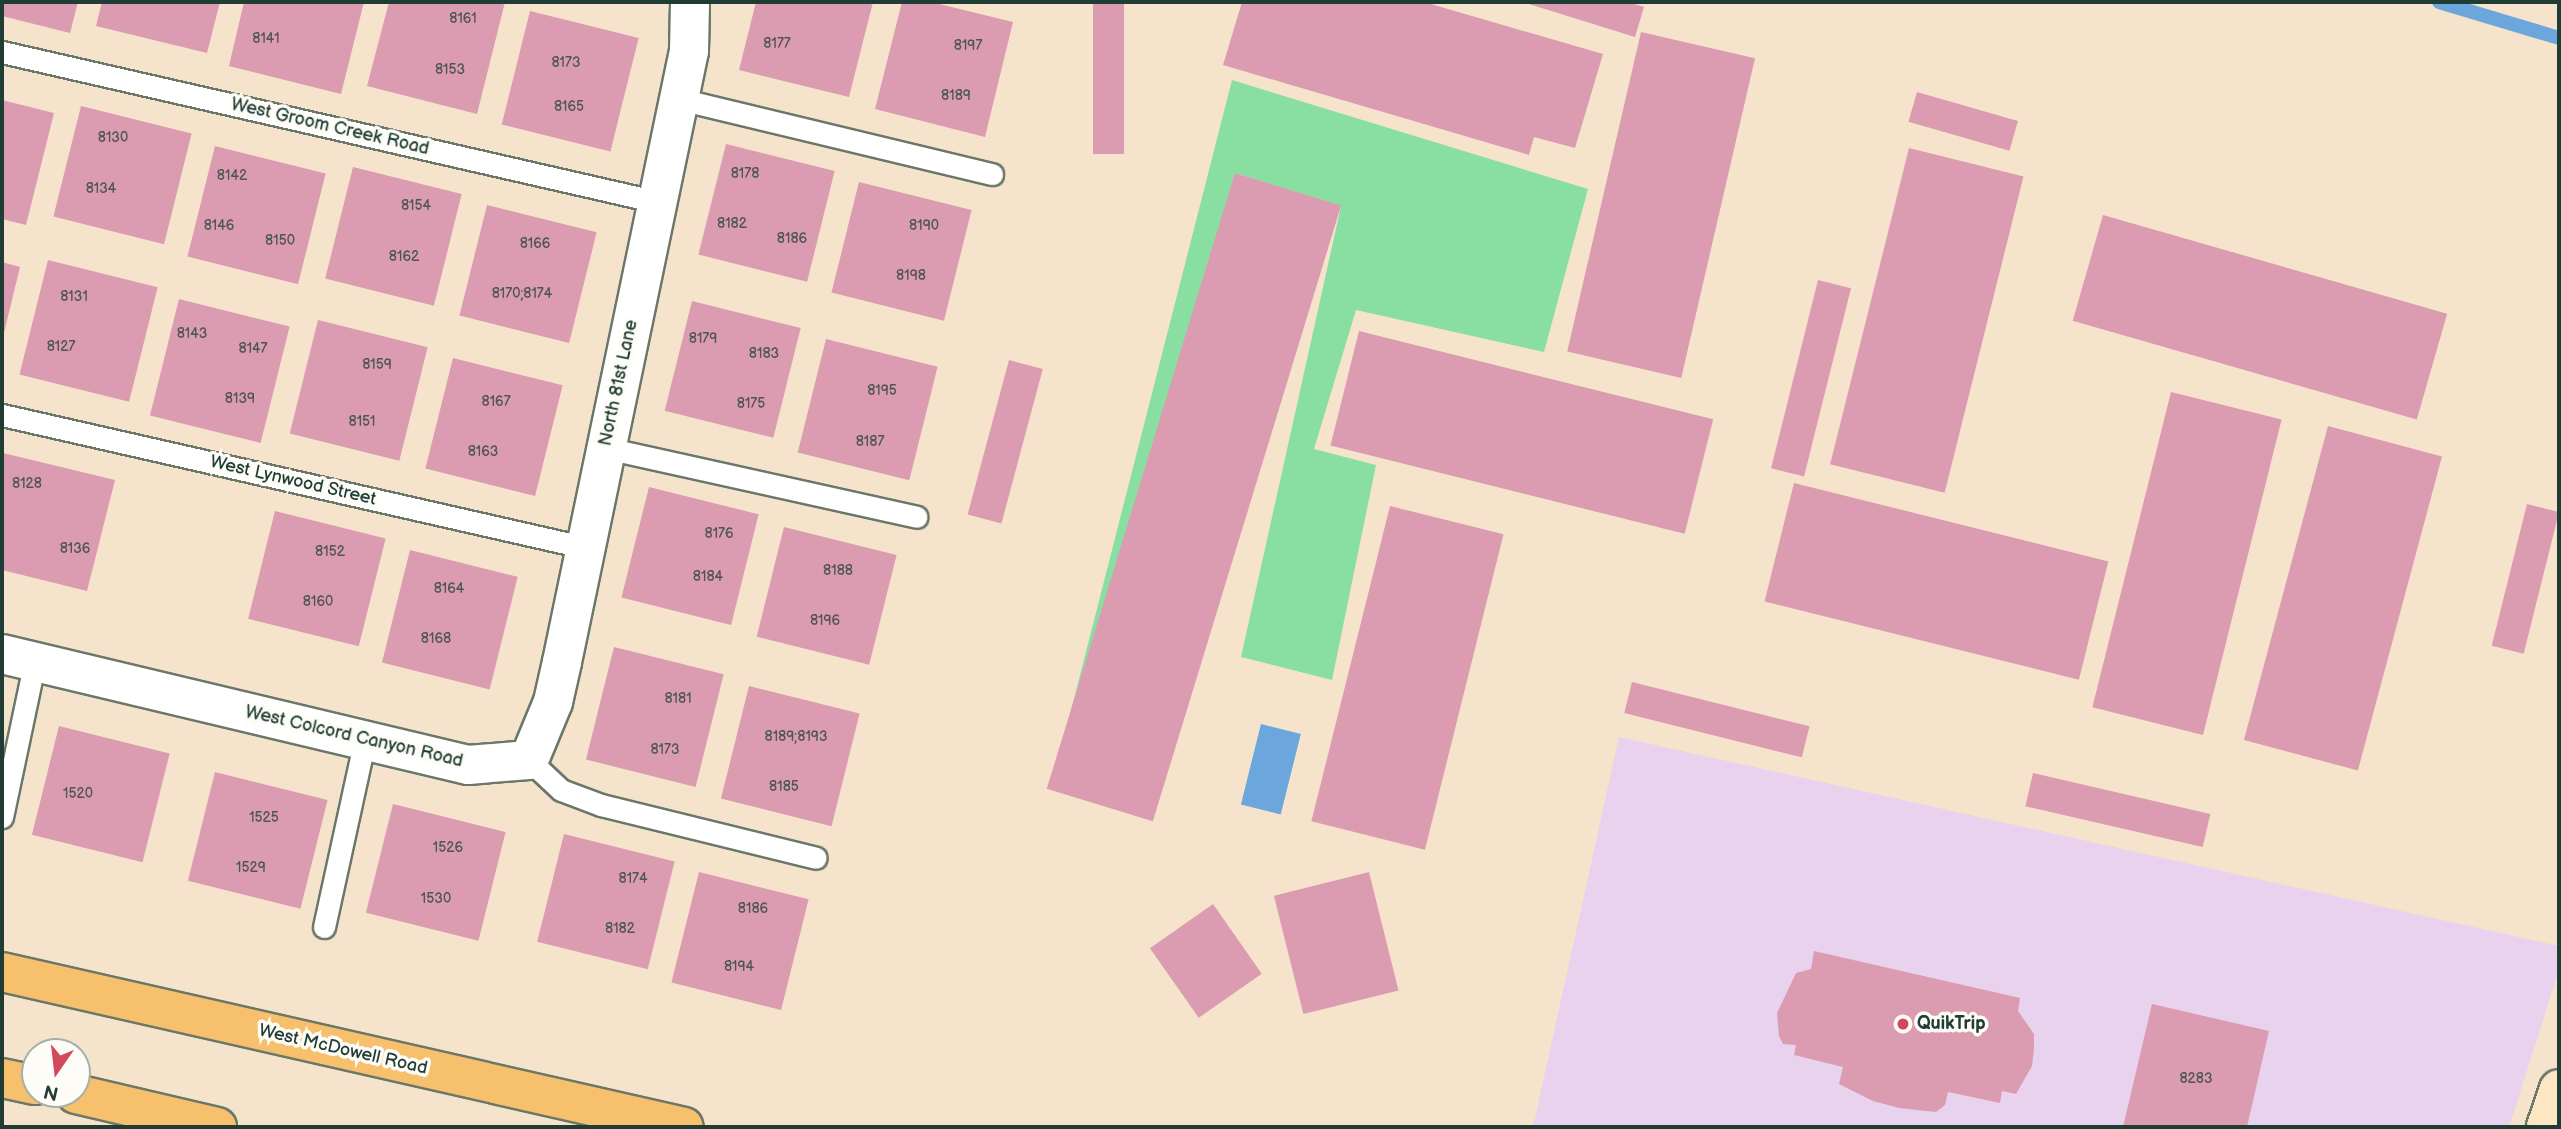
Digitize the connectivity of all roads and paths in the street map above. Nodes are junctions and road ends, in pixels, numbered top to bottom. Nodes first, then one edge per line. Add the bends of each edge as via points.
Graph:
1 (690, 2) edge
2 (2, 52) edge
3 (679, 99) junction
4 (992, 174) dead end
5 (658, 202) junction
6 (2, 415) edge
7 (606, 448) junction
8 (916, 517) dead end
9 (583, 547) junction
10 (18, 657) edge
11 (365, 739) junction
12 (529, 760) junction
13 (2, 817) edge
14 (816, 858) dead end
15 (324, 927) dead end
16 (2, 972) edge
17 (2, 1078) edge
18 (21, 1082) edge
19 (2559, 1089) edge
20 (91, 1098) edge
21 (217, 1127) edge
22 (684, 1127) edge
23 (2546, 1127) edge

1 - 3 street, North 81st Lane via 689,51
2 - 5 lane, West Groom Creek Road
3 - 4 lane
3 - 5 street, North 81st Lane
5 - 7 street, North 81st Lane
6 - 9 lane, West Lynwood Street
7 - 8 lane
7 - 9 street, North 81st Lane
9 - 12 street, North 81st Lane via 552,702
10 - 11 street, West Colcord Canyon Road
10 - 13 lane
11 - 12 street, West Colcord Canyon Road via 468,765
11 - 15 lane
12 - 14 lane via 561,790 601,806
16 - 22 main road, West McDowell Road
17 - 18 main road
19 - 23 main road
20 - 21 main road

